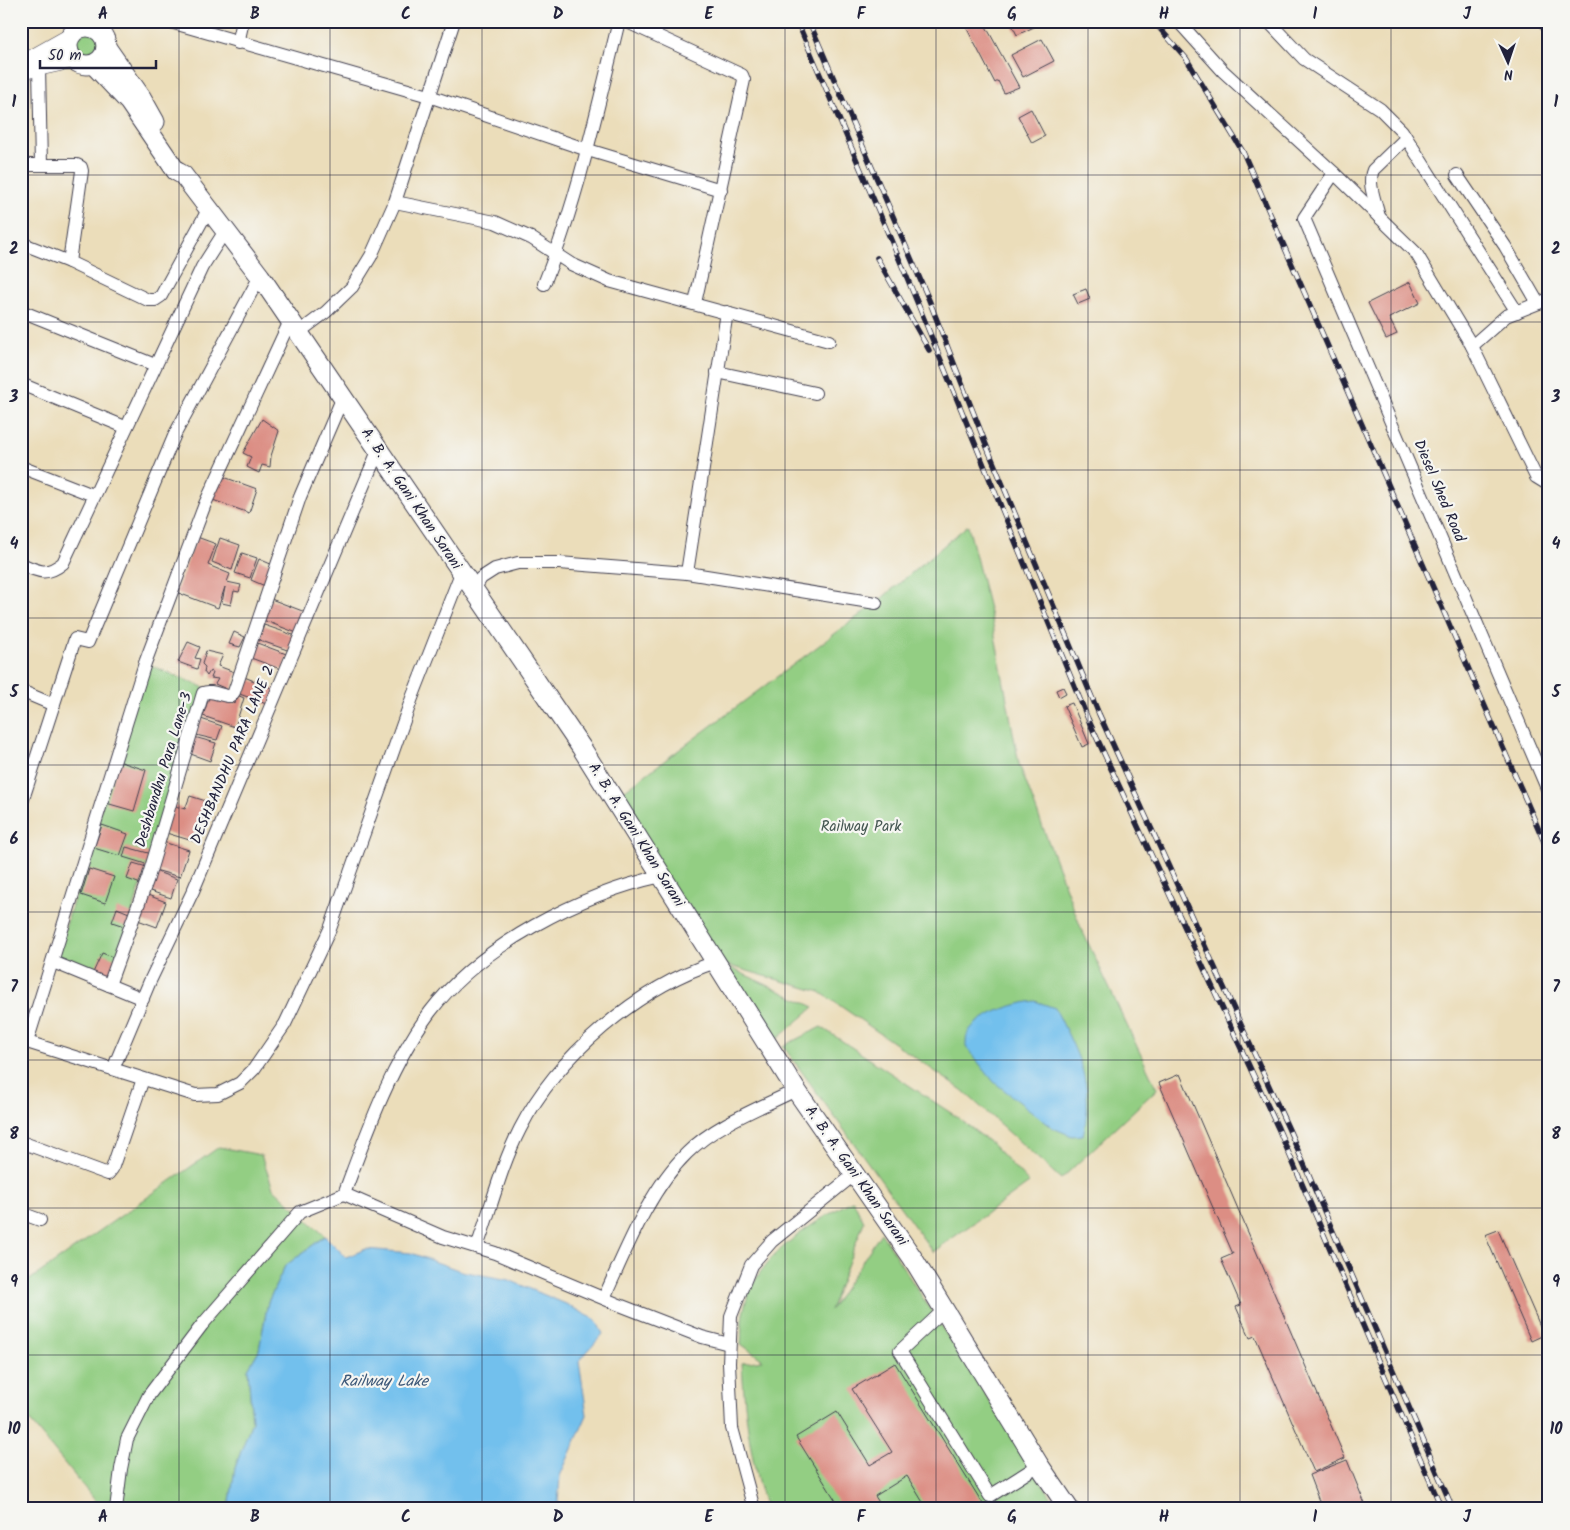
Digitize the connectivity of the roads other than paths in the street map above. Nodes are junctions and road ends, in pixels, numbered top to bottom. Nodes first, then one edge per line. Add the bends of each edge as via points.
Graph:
1 (166, 21) edge
2 (243, 21) edge
3 (454, 21) edge
4 (619, 21) edge
5 (625, 21) edge
6 (1178, 21) edge
7 (1268, 21) edge
8 (1542, 21) edge
9 (1549, 28) edge
10 (77, 29) edge
11 (103, 34) edge
12 (238, 42) junction
13 (73, 60) junction
14 (94, 65) junction
15 (30, 66) edge
16 (21, 70) edge
17 (429, 96) junction
18 (1406, 138) junction
19 (588, 150) junction
20 (21, 165) edge
21 (41, 165) junction
22 (1334, 173) junction
23 (183, 175) junction
24 (1457, 175) dead end
25 (721, 190) junction
26 (395, 202) junction
27 (209, 208) junction
28 (1380, 218) junction
29 (225, 231) junction
30 (21, 243) edge
31 (557, 253) junction
32 (69, 262) junction
33 (260, 276) junction
34 (544, 284) dead end
35 (1544, 301) edge
36 (695, 303) junction
37 (21, 311) edge
38 (727, 312) junction
39 (1517, 312) junction
40 (294, 327) junction
41 (829, 341) dead end
42 (1472, 346) junction
43 (155, 365) junction
44 (718, 372) junction
45 (21, 384) edge
46 (815, 394) dead end
47 (342, 399) junction
48 (125, 427) junction
49 (378, 451) junction
50 (21, 467) edge
51 (1549, 485) edge
52 (93, 495) junction
53 (21, 564) edge
54 (461, 573) junction
55 (687, 573) junction
56 (474, 591) junction
57 (876, 603) dead end
58 (21, 691) edge
59 (54, 705) junction
60 (1549, 793) edge
61 (22, 800) edge
62 (662, 876) junction
63 (53, 962) junction
64 (716, 962) junction
65 (109, 985) junction
66 (143, 999) junction
67 (24, 1041) edge
68 (113, 1069) junction
69 (143, 1079) junction
70 (796, 1090) junction
71 (21, 1142) edge
72 (856, 1173) junction
73 (344, 1194) junction
74 (21, 1213) edge
75 (40, 1220) dead end
76 (477, 1247) junction
77 (604, 1298) junction
78 (945, 1309) junction
79 (729, 1344) junction
80 (1039, 1465) junction
81 (116, 1509) edge
82 (754, 1509) edge
83 (1069, 1509) edge

1 - 12 street
2 - 12 street
3 - 17 street
4 - 19 street
5 - 25 street via 742,75 744,80
6 - 22 street via 1223,71
7 - 18 street via 1297,54 1380,109
8 - 9 street
10 - 11 main road via 95,29
10 - 13 main road via 69,53
10 - 15 main road
11 - 14 main road via 105,54
11 - 23 main road, A. B. A. Gani Khan Sarani via 183,168
12 - 17 street
13 - 14 main road via 79,64
13 - 15 main road
14 - 23 main road, A. B. A. Gani Khan Sarani via 128,102 176,171
15 - 16 main road
15 - 21 street
17 - 19 street
17 - 26 street
18 - 28 street via 1371,175
18 - 39 street
19 - 25 street
19 - 31 street
20 - 21 street
21 - 32 street via 81,167
22 - 28 street
22 - 60 street, Diesel Shed Road via 1304,218
23 - 27 main road, A. B. A. Gani Khan Sarani
24 - 35 street
25 - 36 street
26 - 31 street via 495,222
26 - 40 street via 371,256 352,287 326,312
27 - 29 main road, A. B. A. Gani Khan Sarani
27 - 32 street via 161,296 155,300 148,300
28 - 42 street via 1416,253
29 - 33 main road, A. B. A. Gani Khan Sarani
29 - 43 street via 202,267
30 - 32 street
31 - 34 street
31 - 36 street via 571,264 609,280
33 - 40 main road, A. B. A. Gani Khan Sarani
33 - 59 street via 175,434 88,642 75,639
35 - 39 street
36 - 38 street
37 - 43 street
38 - 41 street
38 - 44 street
39 - 42 street via 1506,316
40 - 47 main road, A. B. A. Gani Khan Sarani
40 - 63 street via 205,504 145,663
42 - 51 street via 1536,477
43 - 48 street
44 - 46 street
44 - 55 street
45 - 48 street
47 - 49 main road, A. B. A. Gani Khan Sarani
47 - 65 street, Deshbandhu Para Lane-3 via 300,497 234,692 231,696 210,691 203,693 148,878
48 - 52 street
49 - 54 main road, A. B. A. Gani Khan Sarani
49 - 66 street, DESHBANDHU PARA LANE 2 via 193,891
50 - 52 street
52 - 53 street via 63,563 53,571 38,571
54 - 56 main road, A. B. A. Gani Khan Sarani
54 - 69 street via 412,698 330,928 285,1024 254,1069 240,1082 218,1094 195,1095
55 - 56 street via 518,563 495,569 481,578
55 - 57 street
56 - 62 main road, A. B. A. Gani Khan Sarani via 581,747
58 - 59 street
59 - 61 street
62 - 64 main road, A. B. A. Gani Khan Sarani
62 - 73 street via 588,899 511,939 473,967 430,1013 409,1047 368,1129
63 - 65 street
63 - 67 street
64 - 70 main road, A. B. A. Gani Khan Sarani
64 - 76 street via 696,968 643,998 589,1038 561,1069 520,1129
65 - 66 street
66 - 68 street, DESHBANDHU PARA LANE 2
67 - 68 street
68 - 69 street
69 - 71 street via 108,1174
70 - 72 main road, A. B. A. Gani Khan Sarani
70 - 77 street via 718,1129 688,1152 649,1202
72 - 78 main road, A. B. A. Gani Khan Sarani
72 - 79 street via 772,1241 751,1265 731,1316
73 - 76 street via 443,1237
73 - 81 street via 300,1212 202,1325 149,1396 127,1439
74 - 75 street
76 - 77 street
77 - 79 street via 702,1337
78 - 80 main road, A. B. A. Gani Khan Sarani
78 - 80 street via 900,1351 990,1496
79 - 82 street via 732,1428
80 - 83 main road, A. B. A. Gani Khan Sarani

